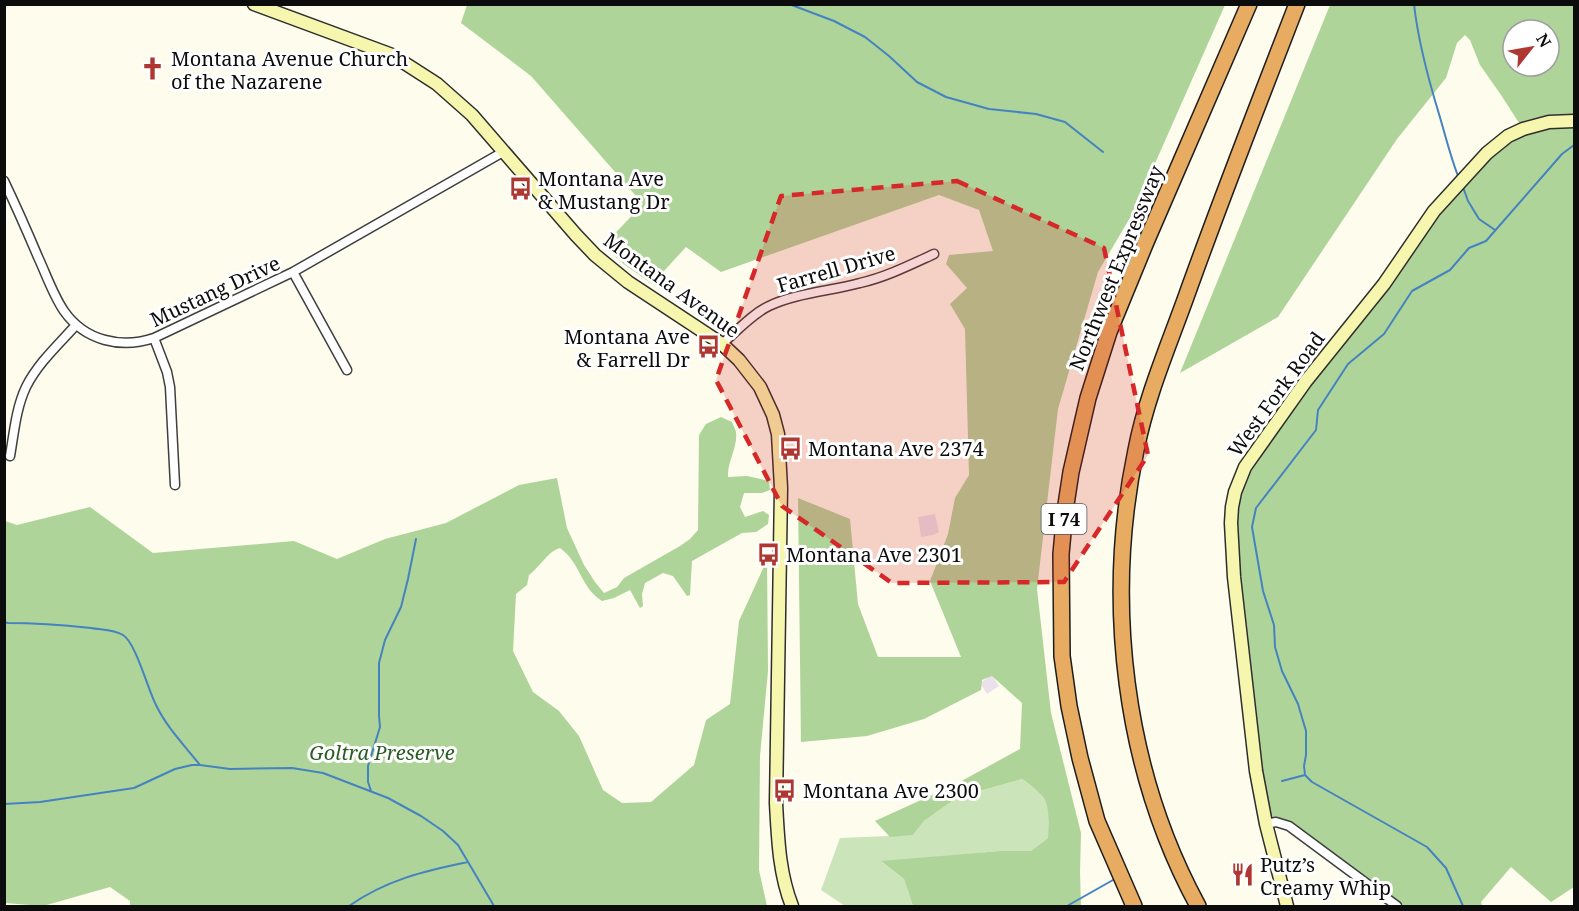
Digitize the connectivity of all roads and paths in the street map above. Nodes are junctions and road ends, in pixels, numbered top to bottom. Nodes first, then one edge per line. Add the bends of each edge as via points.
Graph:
1 (254, 4) edge
2 (1249, 4) edge
3 (1297, 4) edge
4 (1575, 121) edge
5 (503, 152) junction
6 (4, 181) edge
7 (934, 254) dead end
8 (293, 272) junction
9 (76, 325) junction
10 (154, 338) junction
11 (722, 344) junction
12 (347, 370) dead end
13 (10, 456) dead end
14 (175, 485) dead end
15 (1266, 824) junction
16 (792, 906) edge
17 (1134, 906) edge
18 (1198, 906) edge
19 (1287, 906) edge
20 (1396, 906) edge

1 - 5 street, Montana Avenue via 392,55 455,99
2 - 17 highway, Northwest Expressway / I 74 via 1109,332 1088,398 1065,511 1061,554 1062,656 1069,706 1097,821
3 - 18 highway via 1150,396 1136,449 1122,541 1124,644 1137,745 1164,832
4 - 15 street, West Fork Road via 1523,129 1496,145 1474,167 1434,211 1384,284 1299,389 1245,467 1235,492 1231,523 1234,577 1256,771
5 - 8 street, Mustang Drive
5 - 11 street, Montana Avenue via 595,255 628,282
6 - 9 street, Mustang Drive via 56,297
7 - 11 street, Farrell Drive via 862,283 769,306
8 - 10 street, Mustang Drive
8 - 12 street
9 - 10 street, Mustang Drive via 96,338 119,343
9 - 13 street via 26,387
10 - 14 street via 170,387
11 - 16 street, Montana Avenue via 760,387 778,434 781,488 776,803 779,854
15 - 19 street, West Fork Road
15 - 20 street via 1289,826

